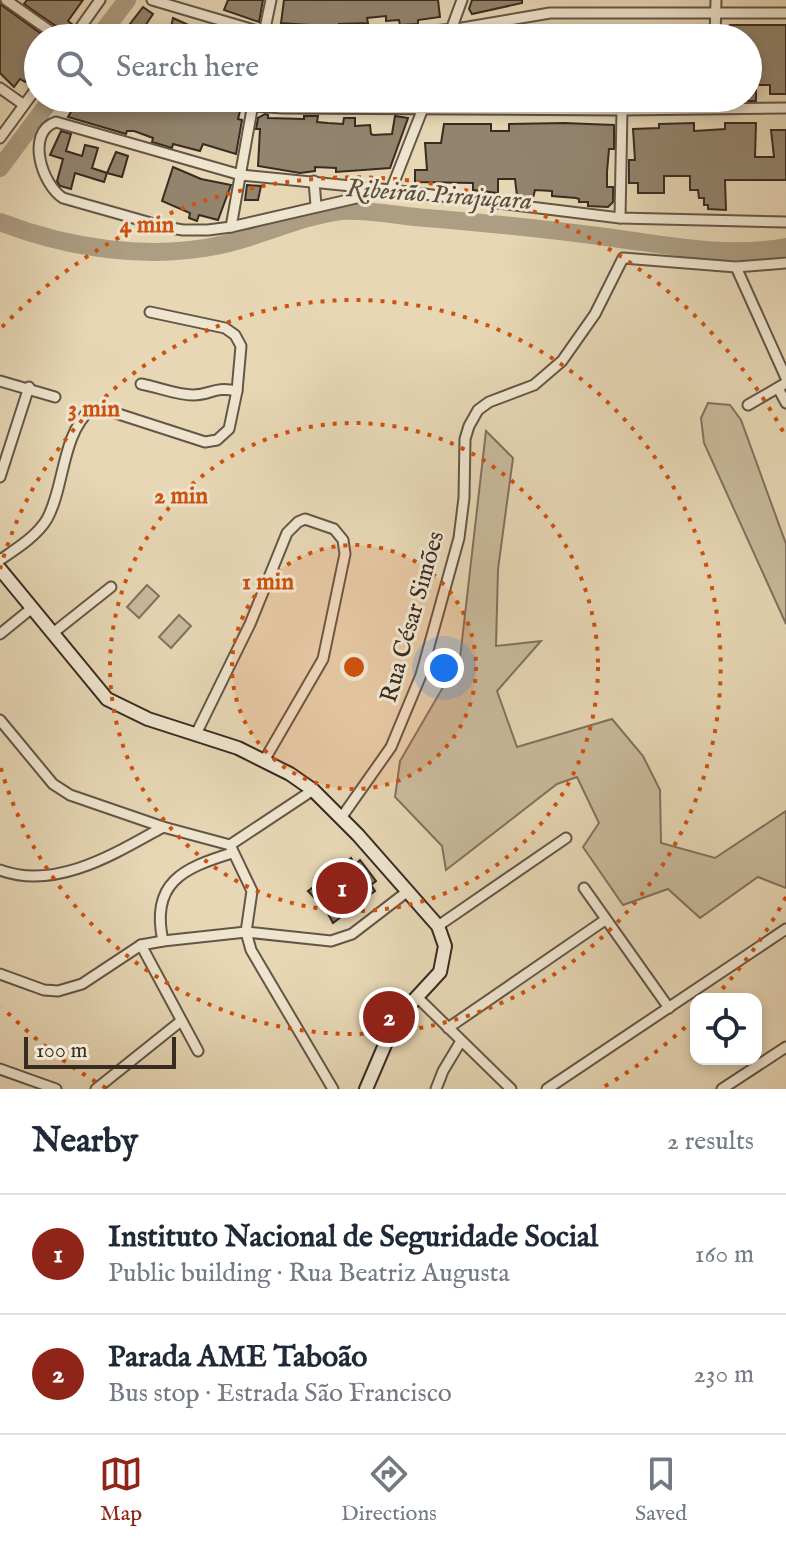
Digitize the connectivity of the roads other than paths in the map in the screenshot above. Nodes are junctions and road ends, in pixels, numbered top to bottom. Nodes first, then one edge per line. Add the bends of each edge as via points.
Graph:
1 (6, 0) edge
2 (100, 0) edge
3 (152, 0) edge
4 (271, 0) edge
5 (462, 0) edge
6 (716, 0) edge
7 (716, 13) junction
8 (786, 13) edge
9 (40, 24) edge
10 (83, 24) edge
11 (227, 24) edge
12 (266, 24) edge
13 (453, 24) edge
14 (495, 24) edge
15 (716, 24) edge
16 (0, 88) edge
17 (24, 105) joint
18 (786, 108) edge
19 (762, 109) edge
20 (251, 112) edge
21 (422, 112) edge
22 (622, 112) edge
23 (0, 138) edge
24 (241, 175) junction
25 (314, 181) junction
26 (391, 190) junction
27 (316, 206) junction
28 (620, 218) junction
29 (786, 222) edge
30 (231, 227) junction
31 (786, 263) edge
32 (736, 267) junction
33 (150, 312) dead end
34 (0, 381) edge
35 (783, 383) edge
36 (141, 384) dead end
37 (29, 387) junction
38 (237, 391) junction
39 (55, 397) dead end
40 (786, 403) edge
41 (748, 405) dead end
42 (0, 477) edge
43 (0, 560) edge
44 (0, 569) edge
45 (111, 587) dead end
46 (32, 608) junction
47 (53, 633) junction
48 (0, 634) edge
49 (0, 720) edge
50 (196, 734) junction
51 (265, 759) junction
52 (313, 790) junction
53 (341, 818) junction
54 (163, 827) junction
55 (566, 838) dead end
56 (231, 849) junction
57 (0, 870) edge
58 (584, 888) dead end
59 (408, 891) junction
60 (605, 920) junction
61 (438, 926) junction
62 (786, 929) edge
63 (246, 932) junction
64 (163, 941) junction
65 (141, 945) junction
66 (0, 974) edge
67 (418, 998) junction
68 (669, 1008) junction
69 (181, 1021) junction
70 (448, 1028) junction
71 (461, 1041) junction
72 (786, 1047) edge
73 (198, 1051) dead end
74 (0, 1069) edge
75 (56, 1089) edge
76 (96, 1089) edge
77 (333, 1089) edge
78 (366, 1089) edge
79 (436, 1089) edge
80 (511, 1089) edge
81 (547, 1089) edge
82 (722, 1089) edge

1 - 9 street
2 - 10 street
3 - 11 street
4 - 12 street
5 - 13 street
6 - 7 street
7 - 8 street
7 - 14 street via 550,13
7 - 15 street
16 - 17 street
17 - 23 street
18 - 19 street
20 - 24 street
21 - 26 street
22 - 28 street
24 - 25 street
24 - 30 street
24 - 30 street via 60,123 44,130 39,150 49,186 63,198 183,230
25 - 26 street
25 - 27 street
26 - 27 street
26 - 28 street
27 - 30 street
28 - 29 street
31 - 32 street, Rua César Simões
32 - 35 street
32 - 53 street, Rua César Simões via 623,258 595,314 562,361 534,385 478,410 465,439 459,538 421,675 391,747
33 - 38 street via 225,328 235,335 241,346
34 - 37 street
35 - 40 street
35 - 41 street
36 - 38 street via 187,395 221,387
37 - 39 street
37 - 42 street
38 - 43 street via 229,429 205,442 91,409 65,459 47,518
44 - 46 main road
45 - 47 street
46 - 47 main road
46 - 48 street
47 - 50 main road via 113,704
49 - 54 street via 53,784 70,795
50 - 51 main road
50 - 51 street via 287,533 305,519 334,529 345,554 328,644
51 - 52 main road
52 - 53 main road
52 - 56 street
53 - 59 main road
54 - 56 street
54 - 57 street via 79,868 37,875
55 - 61 street
56 - 63 street via 252,891
56 - 64 street via 175,877 161,900
58 - 60 street
59 - 61 main road
59 - 63 street via 342,939
60 - 68 street
60 - 70 street
61 - 67 main road via 445,946 440,972
62 - 68 street
63 - 64 street
63 - 77 street via 259,966
64 - 65 street
65 - 66 street via 67,990 44,990
65 - 69 street
67 - 70 street
67 - 78 main road via 387,1040
68 - 81 street
69 - 73 street
69 - 76 street
70 - 71 street
71 - 79 street
71 - 80 street
72 - 82 street
74 - 75 street

